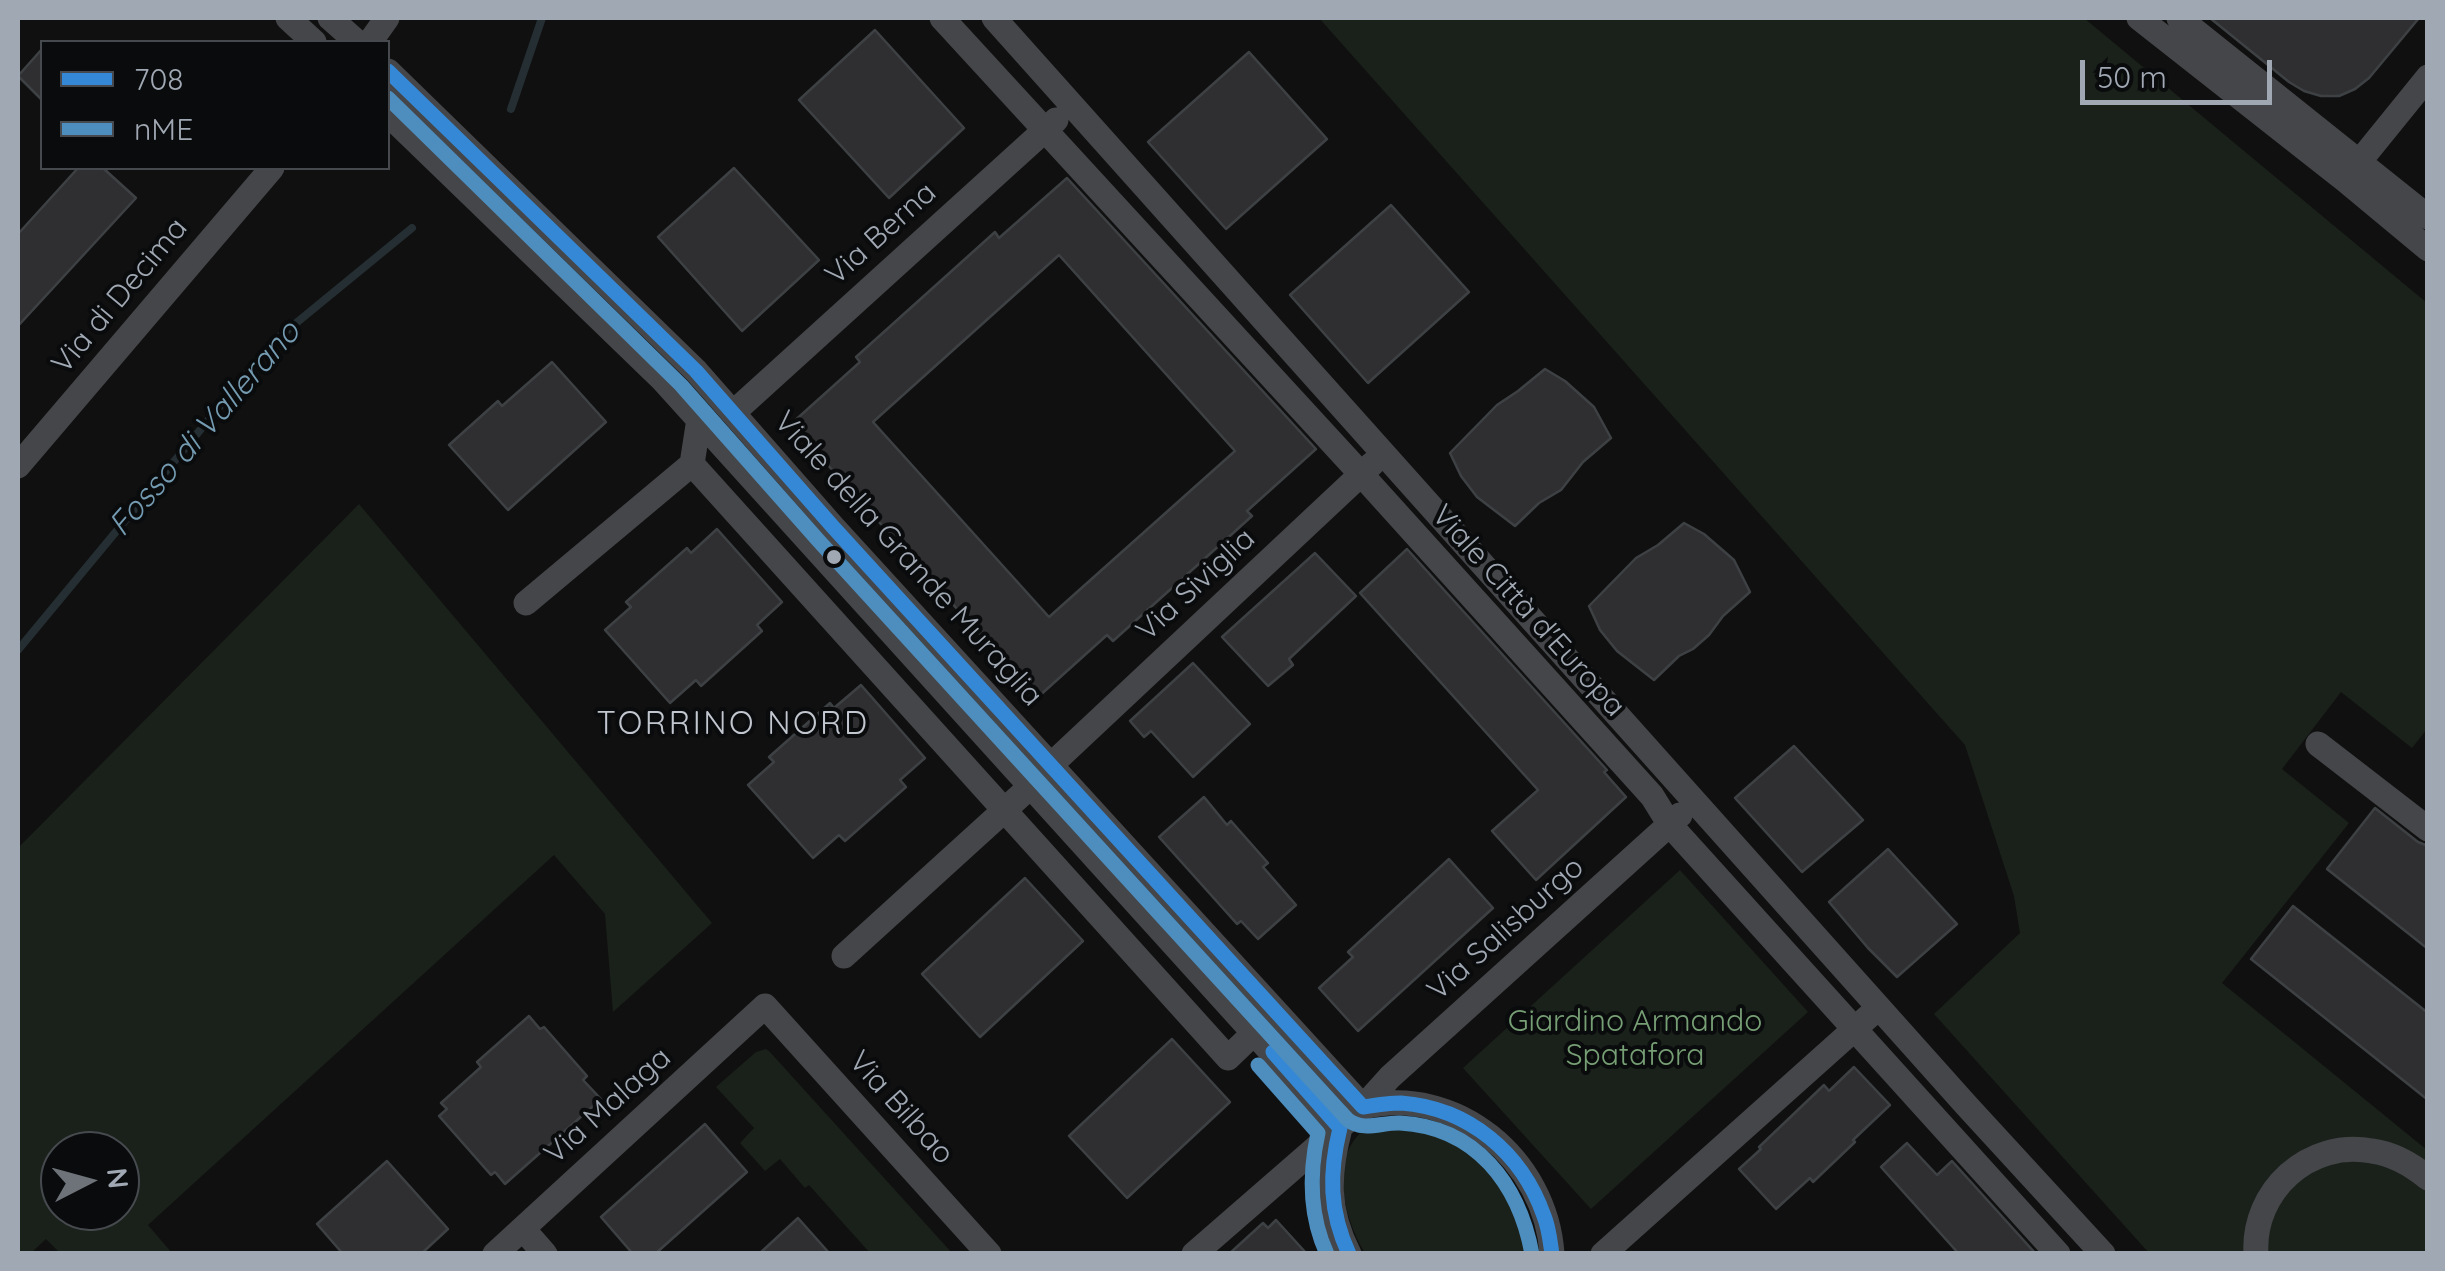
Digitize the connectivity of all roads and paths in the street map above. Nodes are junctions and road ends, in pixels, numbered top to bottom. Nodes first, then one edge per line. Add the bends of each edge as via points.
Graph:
1 (288, 18) edge
2 (330, 18) edge
3 (387, 18) edge
4 (942, 18) edge
5 (994, 18) edge
6 (2162, 22) edge
7 (312, 40) edge
8 (355, 40) edge
9 (371, 40) edge
10 (390, 74) edge
11 (2428, 77) edge
12 (1072, 105) junction
13 (390, 116) edge
14 (1045, 131) junction
15 (270, 170) edge
16 (2352, 171) junction
17 (2428, 216) edge
18 (2428, 249) edge
19 (734, 412) junction
20 (699, 419) junction
21 (1385, 452) junction
22 (692, 464) junction
23 (18, 466) edge
24 (1361, 474) junction
25 (526, 603) dead end
26 (2318, 744) dead end
27 (1051, 765) junction
28 (1031, 786) junction
29 (1695, 802) junction
30 (1003, 811) junction
31 (1670, 825) junction
32 (2428, 829) edge
33 (844, 956) dead end
34 (765, 1006) joint
35 (1879, 1007) junction
36 (1856, 1028) junction
37 (1255, 1032) junction
38 (1362, 1107) junction
39 (1340, 1128) junction
40 (2428, 1178) edge
41 (522, 1229) junction
42 (495, 1254) edge
43 (545, 1254) edge
44 (990, 1254) edge
45 (1194, 1254) edge
46 (1349, 1254) edge
47 (1552, 1254) edge
48 (1603, 1254) edge
49 (2058, 1254) edge
50 (2103, 1254) edge
51 (2256, 1254) edge

1 - 7 street
2 - 8 street
3 - 9 street
4 - 14 street, Viale Città d'Europa
5 - 12 street, Viale Città d'Europa
6 - 16 street
10 - 19 street, Viale della Grande Muraglia
11 - 16 street
12 - 14 street, Via Berna
12 - 21 street, Viale Città d'Europa
13 - 20 street, Viale della Grande Muraglia
14 - 19 street, Via Berna
14 - 24 street, Viale Città d'Europa
15 - 23 street, Via di Decima
16 - 17 street
16 - 18 street
19 - 27 street, Viale della Grande Muraglia
20 - 22 street
20 - 28 street, Viale della Grande Muraglia
21 - 24 street, Via Siviglia
21 - 29 street, Viale Città d'Europa
22 - 25 street
22 - 30 street
24 - 27 street, Via Siviglia
24 - 31 street, Viale Città d'Europa via 1652,796
26 - 32 street
27 - 38 street, Viale della Grande Muraglia
28 - 30 street
28 - 37 street, Viale della Grande Muraglia
29 - 31 street, Via Salisburgo
29 - 35 street, Viale Città d'Europa
30 - 33 street
30 - 37 street via 1228,1058
31 - 36 street, Viale Città d'Europa
31 - 38 street, Via Salisburgo
34 - 41 street, Via Malaga
34 - 44 street, Via Bilbao
35 - 36 street
35 - 50 street, Viale Città d'Europa
36 - 48 street
36 - 49 street, Viale Città d'Europa
37 - 39 street, Viale della Grande Muraglia
38 - 39 street, Via Salisburgo
38 - 47 street via 1416,1105 1486,1132 1528,1175
39 - 45 street, Via Salisburgo
39 - 46 street via 1330,1186
40 - 51 street via 2404,1160 2372,1150 2317,1157 2268,1197
41 - 42 street, Via Malaga
41 - 43 street

